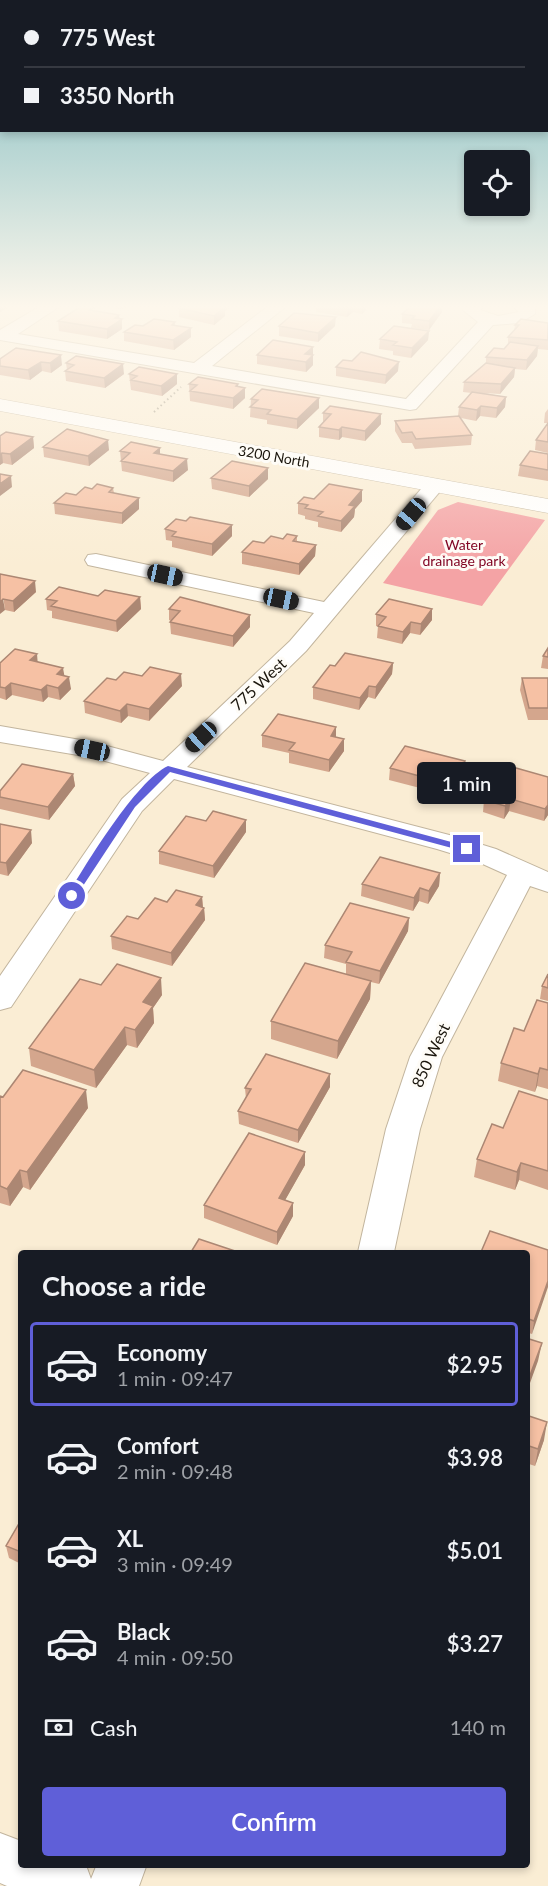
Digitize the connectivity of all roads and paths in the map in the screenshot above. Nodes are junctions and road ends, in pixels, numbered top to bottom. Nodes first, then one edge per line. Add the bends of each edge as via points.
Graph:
1 (173, 392) edge
2 (312, 392) edge
3 (422, 392) edge
4 (4, 409) edge
5 (147, 418) dead end
6 (435, 486) junction
7 (548, 506) edge
8 (96, 560) dead end
9 (331, 610) junction
10 (0, 734) edge
11 (168, 769) junction
12 (536, 877) edge
13 (0, 999) edge
14 (375, 1250) edge
15 (0, 1858) edge
16 (18, 1865) edge
17 (25, 1868) edge
18 (121, 1868) edge
19 (69, 1886) edge
20 (114, 1886) edge

1 - 5 path
2 - 3 street via 410,405
4 - 6 street, 3200 North
6 - 7 street, 3200 North
6 - 9 street, 775 West
8 - 9 street
9 - 11 street, 775 West
10 - 11 street
11 - 12 street via 447,843
11 - 13 street, 775 West via 132,805
12 - 14 street, 850 West via 426,1057 404,1118
15 - 16 street
17 - 19 street
18 - 20 street

